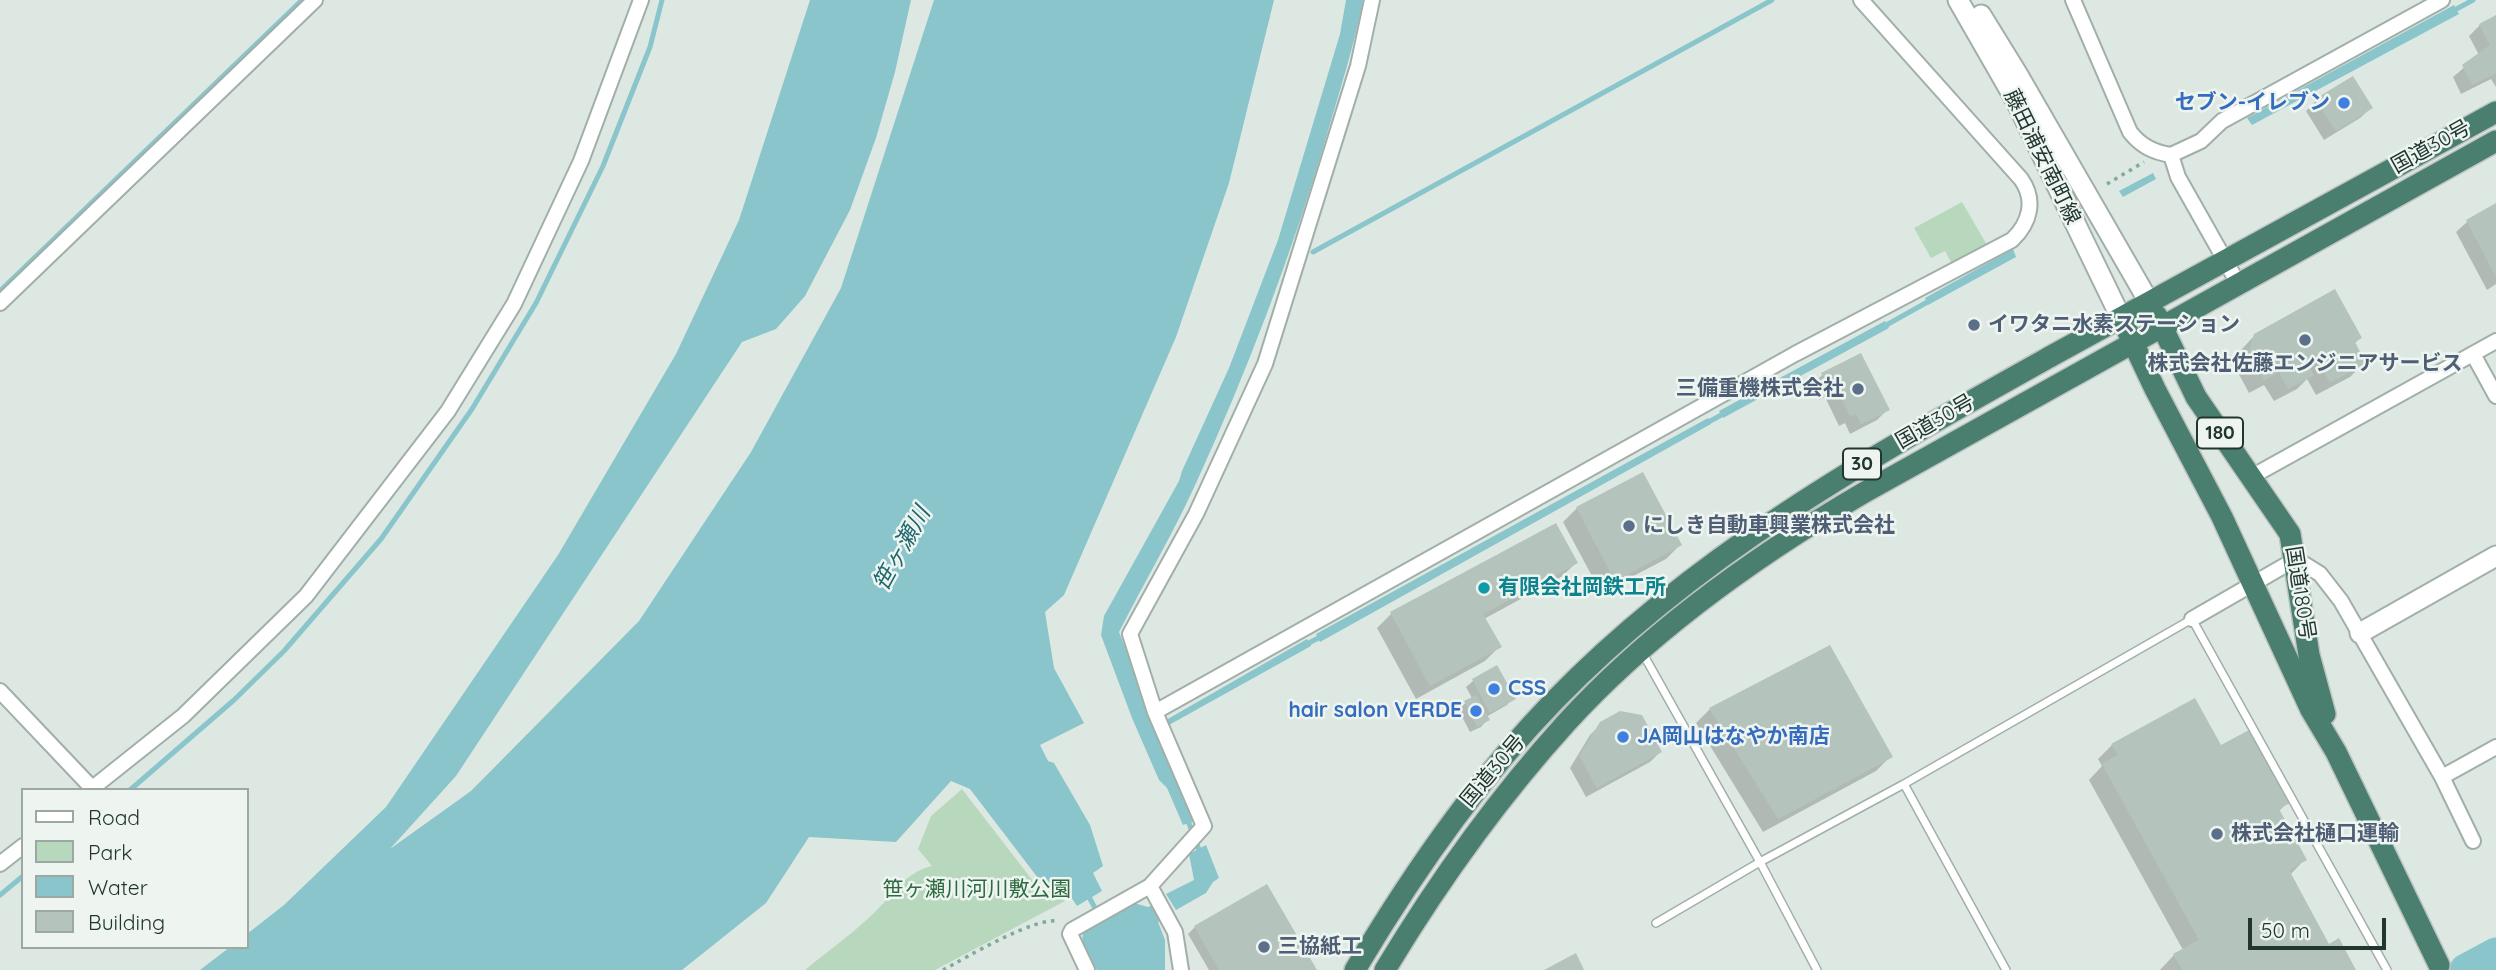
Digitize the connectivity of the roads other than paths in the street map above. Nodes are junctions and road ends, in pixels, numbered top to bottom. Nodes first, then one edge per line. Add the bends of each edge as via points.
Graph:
1 (315, 0) edge
2 (641, 0) edge
3 (1372, 0) edge
4 (1862, 0) edge
5 (1958, 0) edge
6 (1970, 0) edge
7 (2073, 0) edge
8 (2442, 0) edge
9 (1983, 9) edge
10 (2496, 111) edge
11 (2496, 141) edge
12 (2165, 154) junction
13 (2225, 260) junction
14 (2239, 285) junction
15 (2149, 302) junction
16 (0, 303) edge
17 (2121, 318) junction
18 (2163, 327) junction
19 (2496, 341) edge
20 (2133, 344) junction
21 (2473, 354) junction
22 (2496, 396) edge
23 (2251, 477) junction
24 (2496, 556) edge
25 (2295, 559) junction
26 (2253, 583) junction
27 (2192, 619) junction
28 (2360, 633) junction
29 (1642, 651) junction
30 (0, 691) edge
31 (1159, 721) junction
32 (2496, 747) edge
33 (2336, 752) junction
34 (2442, 777) junction
35 (1904, 784) junction
36 (90, 788) edge
37 (92, 788) edge
38 (2473, 841) dead end
39 (21, 848) edge
40 (1760, 862) junction
41 (0, 864) edge
42 (1154, 893) junction
43 (1656, 923) dead end
44 (2440, 967) edge
45 (1087, 970) edge
46 (1181, 970) edge
47 (1355, 970) edge
48 (1385, 970) edge
49 (1817, 970) edge
50 (2006, 970) edge
51 (2387, 970) edge

1 - 16 street
2 - 37 street via 581,161 514,304 448,411 306,596 183,716
3 - 31 street via 1358,66 1265,364 1196,514 1130,634
4 - 31 street via 2026,186 2030,208 2023,230 2012,240 1795,354
5 - 17 street, 藤田浦安南町線 via 2015,101
6 - 9 street, 藤田浦安南町線
7 - 12 street via 2130,132 2137,142
8 - 12 street via 2222,121 2201,141
9 - 15 street, 藤田浦安南町線
10 - 13 highway, 国道30号 / 30
11 - 14 highway, 国道30号 / 30
12 - 13 street
13 - 14 street
13 - 15 highway, 国道30号 / 30
14 - 18 highway, 国道30号 / 30
15 - 17 highway, 国道30号 / 30
15 - 18 highway, 国道180号 / 180
17 - 20 highway, 国道180号 / 180
17 - 47 highway, 国道30号 / 30 via 1811,495 1695,575 1628,630 1553,702 1464,806 1414,873
18 - 20 highway, 国道30号 / 30
18 - 23 highway, 国道180号 / 180 via 2196,397
19 - 21 street
20 - 26 highway, 国道180号 / 180
20 - 29 highway, 国道30号 / 30 via 1821,518 1706,596
21 - 22 street
21 - 23 street
23 - 25 highway, 国道180号 / 180 via 2290,534
24 - 28 street
25 - 26 street
25 - 28 street via 2320,574
25 - 33 highway, 国道180号 / 180 via 2309,655
26 - 27 street
26 - 33 highway, 国道180号 / 180 via 2311,710
27 - 35 lane
27 - 51 lane
28 - 34 street
29 - 40 lane
29 - 48 highway, 国道30号 / 30 via 1568,721 1483,821
30 - 36 street
31 - 42 street via 1204,826
32 - 34 street
33 - 44 highway, 国道180号
34 - 38 street
35 - 40 lane
35 - 50 lane
39 - 41 street
40 - 43 lane
40 - 49 lane
42 - 45 street via 1114,904 1074,928 1072,942
42 - 46 street via 1170,920

